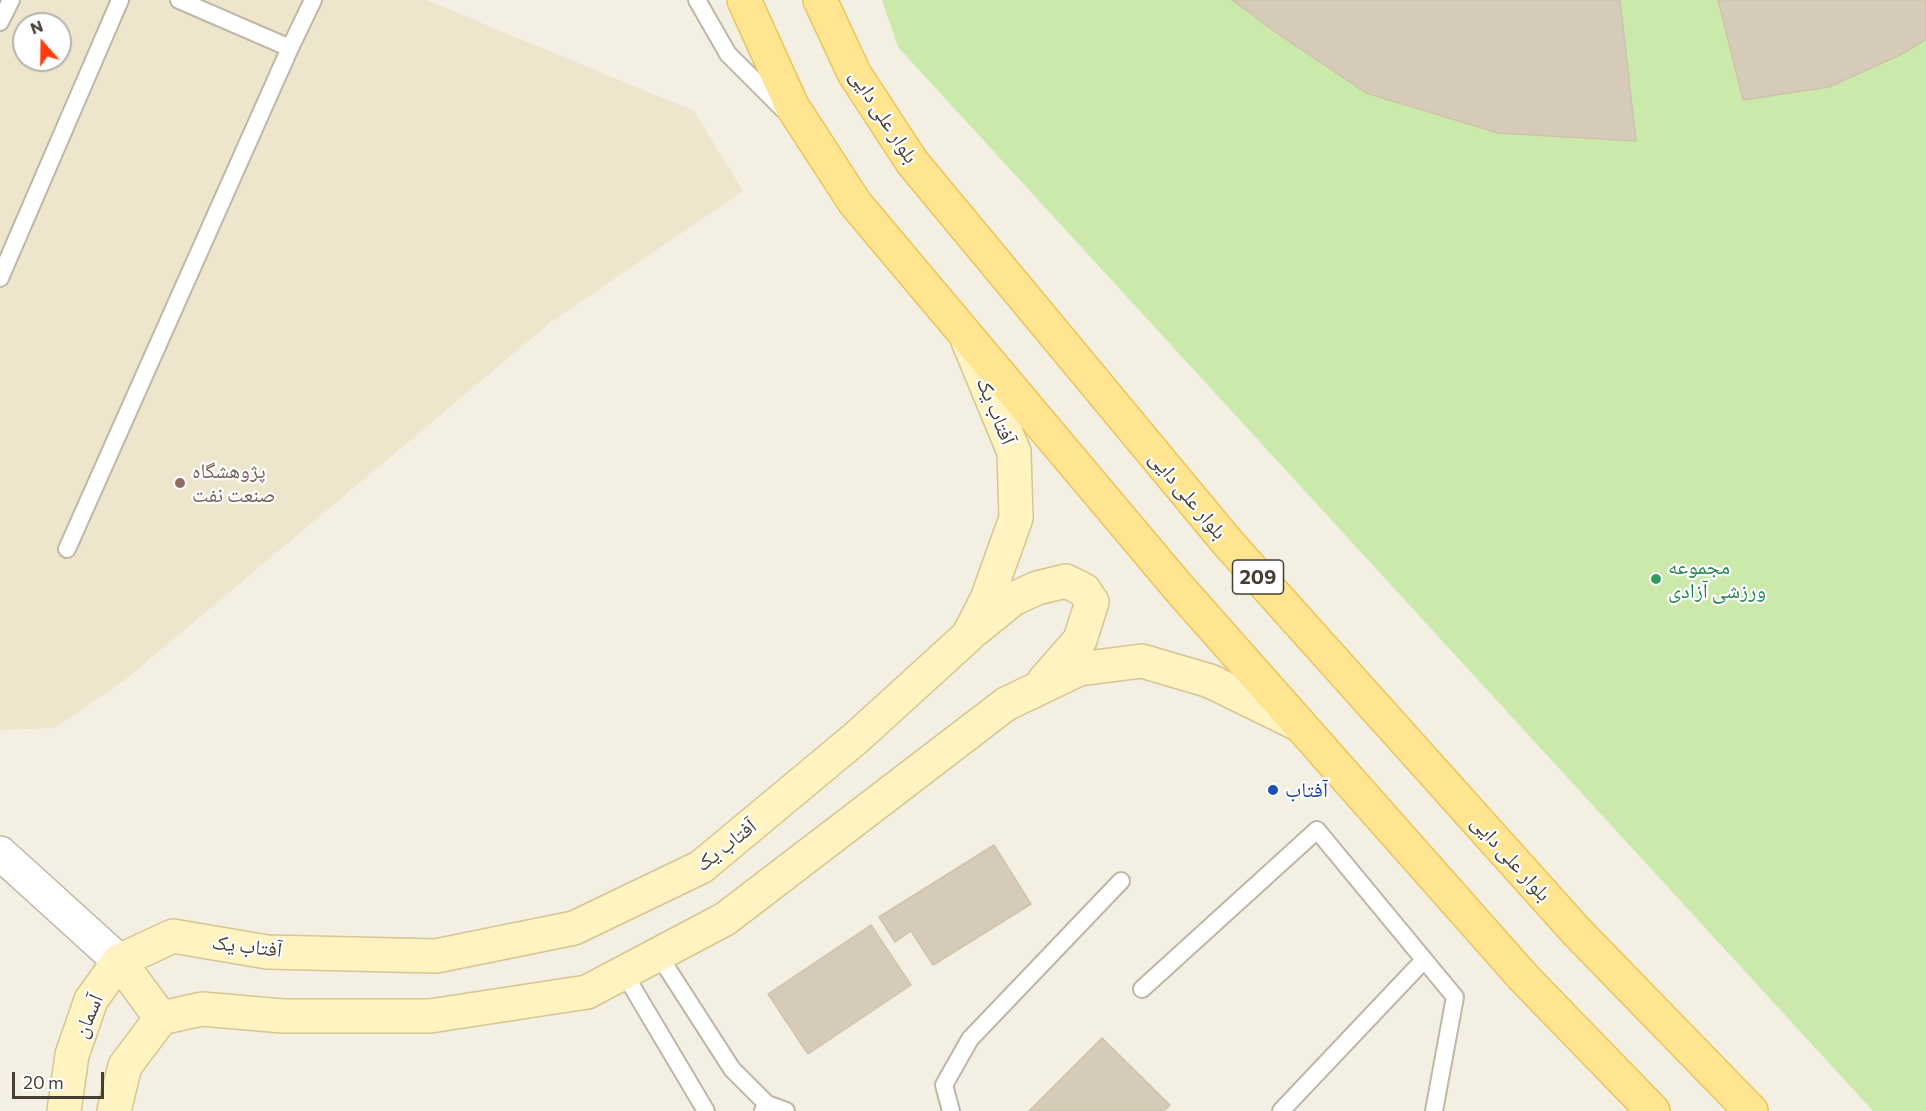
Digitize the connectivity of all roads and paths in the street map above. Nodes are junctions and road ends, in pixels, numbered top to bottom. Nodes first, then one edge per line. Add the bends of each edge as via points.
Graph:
1 (10, 0) edge
2 (120, 0) edge
3 (179, 0) edge
4 (313, 0) edge
5 (697, 0) edge
6 (744, 0) edge
7 (820, 0) edge
8 (0, 22) edge
9 (290, 48) junction
10 (815, 141) junction
11 (0, 278) edge
12 (966, 336) junction
13 (67, 549) dead end
14 (968, 636) junction
15 (1037, 689) junction
16 (1301, 725) junction
17 (0, 853) edge
18 (1121, 881) dead end
19 (658, 954) junction
20 (1424, 960) junction
21 (119, 961) junction
22 (624, 972) junction
23 (1142, 989) dead end
24 (161, 1018) junction
25 (765, 1108) edge
26 (64, 1111) edge
27 (114, 1111) edge
28 (706, 1111) edge
29 (786, 1111) edge
30 (951, 1111) edge
31 (1281, 1111) edge
32 (1434, 1111) edge
33 (1653, 1111) edge
34 (1751, 1111) edge

1 - 8 lane
2 - 11 lane
3 - 9 lane
4 - 9 lane
5 - 10 lane via 728,54
6 - 10 main road via 792,106
7 - 34 main road, بلوار علی دایی / 209 via 855,73 912,162 1228,543 1577,932
9 - 13 lane
10 - 12 main road via 855,203
12 - 14 street, آفتاب یک via 1014,452 1016,518 987,599
12 - 16 main road
14 - 15 street via 1013,599 1036,588 1065,581 1084,590 1092,602 1080,640
14 - 21 street, آفتاب یک via 856,738 701,867 574,928 436,956 267,952 173,936
15 - 16 street via 1079,669 1142,661 1210,681
15 - 19 street via 1006,704 725,919
16 - 33 main road via 1524,978
17 - 21 street
18 - 30 lane via 970,1039 944,1085
19 - 22 street
19 - 25 lane via 732,1069
20 - 23 lane via 1317,830
20 - 31 lane
20 - 32 lane via 1455,997
21 - 24 street
21 - 26 street, آسمان via 91,1000 72,1055
22 - 24 street via 587,992 430,1016 283,1016 202,1009
22 - 28 lane
24 - 27 street via 125,1066
25 - 29 lane

